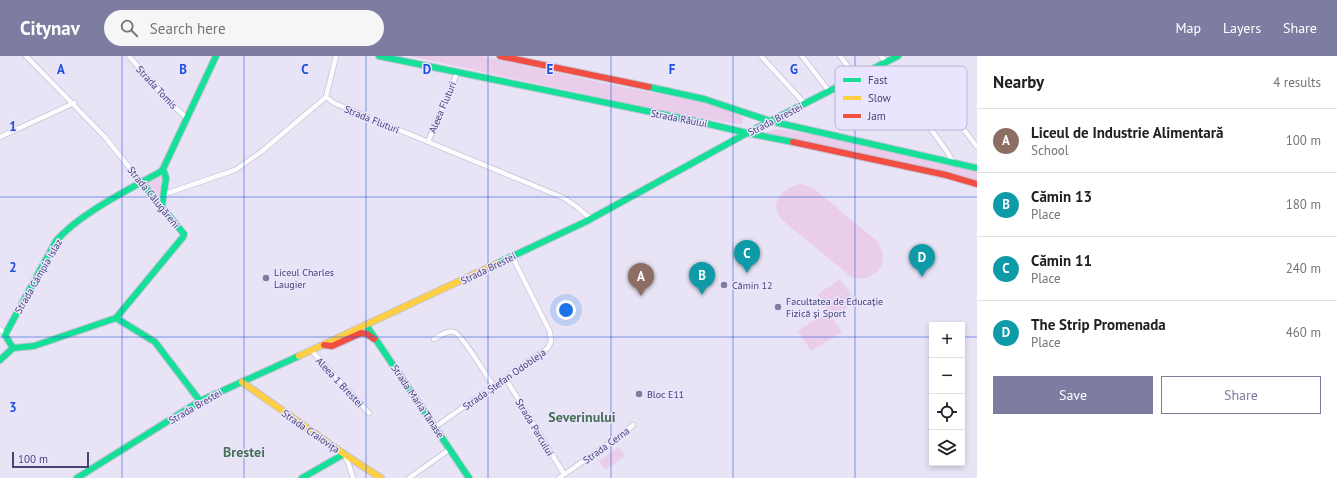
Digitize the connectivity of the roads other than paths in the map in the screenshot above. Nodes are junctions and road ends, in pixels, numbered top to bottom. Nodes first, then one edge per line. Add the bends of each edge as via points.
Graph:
1 (26, 56) edge
2 (129, 56) edge
3 (216, 56) edge
4 (336, 56) edge
5 (379, 56) edge
6 (500, 56) edge
7 (761, 56) edge
8 (802, 56) edge
9 (840, 56) edge
10 (881, 56) edge
11 (898, 56) edge
12 (886, 62) junction
13 (848, 66) edge
14 (878, 66) edge
15 (457, 73) junction
16 (835, 88) edge
17 (829, 91) junction
18 (326, 97) junction
19 (74, 104) junction
20 (805, 104) junction
21 (187, 118) junction
22 (770, 121) junction
23 (726, 127) junction
24 (932, 130) edge
25 (965, 131) dead end
26 (747, 133) junction
27 (0, 137) edge
28 (428, 142) junction
29 (730, 142) junction
30 (977, 147) edge
31 (952, 161) junction
32 (977, 168) edge
33 (163, 169) junction
34 (141, 182) junction
35 (977, 184) edge
36 (165, 194) junction
37 (162, 206) junction
38 (591, 219) junction
39 (512, 256) junction
40 (116, 318) junction
41 (366, 325) junction
42 (0, 329) edge
43 (5, 335) junction
44 (434, 339) dead end
45 (377, 341) junction
46 (322, 345) junction
47 (13, 348) junction
48 (311, 350) junction
49 (0, 360) edge
50 (506, 379) junction
51 (242, 382) junction
52 (494, 387) junction
53 (200, 401) junction
54 (369, 413) dead end
55 (633, 425) dead end
56 (435, 427) junction
57 (450, 450) junction
58 (344, 454) junction
59 (564, 474) junction
60 (77, 478) edge
61 (302, 478) edge
62 (353, 478) edge
63 (381, 478) edge
64 (409, 478) edge
65 (469, 478) edge
66 (558, 478) edge

1 - 19 street, Strada Călugăreni
2 - 21 street, Strada Tomis via 168,101
3 - 21 main road
4 - 18 street
5 - 15 main road, Strada Râului
6 - 22 main road via 704,99
7 - 20 street
8 - 17 street
9 - 13 street
10 - 12 street
11 - 12 main road, Strada Brestei
12 - 14 main road, Strada Brestei
15 - 23 main road, Strada Râului
15 - 28 street, Aleea Fluturi
16 - 17 main road, Strada Brestei
17 - 20 main road, Strada Brestei
18 - 28 street, Strada Fluturi via 334,103
18 - 36 street via 253,159 235,170
19 - 27 street
19 - 34 street, Strada Călugăreni via 105,137
20 - 22 main road, Strada Brestei
21 - 33 main road
22 - 26 main road, Strada Brestei
22 - 31 main road
23 - 26 main road, Strada Râului
23 - 29 main road via 730,132
24 - 31 street
25 - 30 street
26 - 29 main road, Strada Brestei
26 - 35 main road, Strada Râului via 822,147
28 - 38 street, Strada Fluturi via 564,198
29 - 38 main road, Strada Brestei
31 - 32 main road
33 - 34 main road, Strada Câmpia Islaz
33 - 36 main road via 166,178
34 - 37 main road, Strada Călugăreni
34 - 43 main road, Strada Câmpia Islaz via 90,213 56,241
36 - 37 main road
37 - 40 main road, Strada Călugăreni via 184,234
38 - 39 main road, Strada Brestei
39 - 41 main road, Strada Brestei
39 - 50 street, Strada Ștefan Odobleja via 550,332 552,341 546,351
40 - 47 main road via 34,346
40 - 53 main road via 155,342
41 - 45 main road, Strada Maria Tănase
41 - 46 main road, Strada Brestei
42 - 43 street
43 - 47 main road
44 - 52 street via 447,332 456,333
45 - 46 main road via 361,333 332,346
45 - 56 main road, Strada Maria Tănase
46 - 48 main road, Strada Brestei
47 - 49 main road
48 - 51 main road, Strada Brestei
48 - 54 street, Aleea 1 Brestei
50 - 52 street, Strada Ștefan Odobleja
50 - 59 street, Strada Parcului
51 - 53 main road, Strada Brestei
51 - 58 main road, Strada Craiovița
52 - 56 street, Strada Ștefan Odobleja
53 - 60 main road, Strada Brestei
55 - 59 street, Strada Cerna
56 - 57 main road, Strada Maria Tănase
57 - 64 street
57 - 65 main road, Strada Maria Tănase
58 - 61 main road
58 - 62 street
58 - 63 main road, Strada Craiovița
59 - 66 street, Strada Cerna

